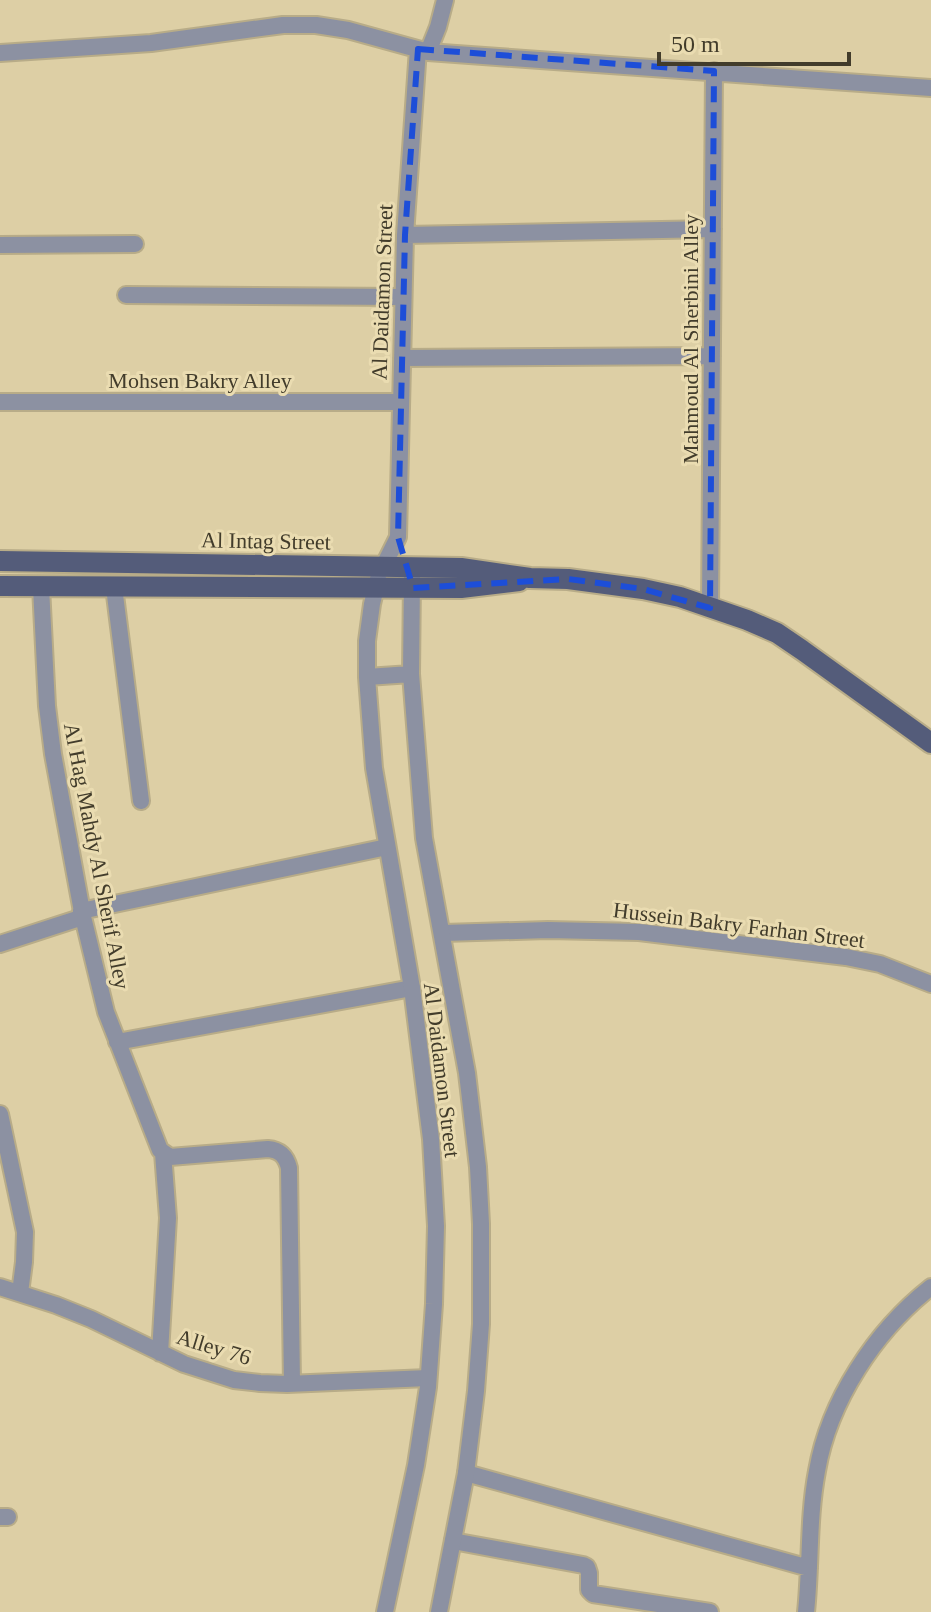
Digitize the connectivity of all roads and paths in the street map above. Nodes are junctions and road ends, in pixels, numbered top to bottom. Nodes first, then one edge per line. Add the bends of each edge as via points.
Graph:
1 (445, 0) edge
2 (423, 50) junction
3 (0, 53) edge
4 (714, 71) junction
5 (931, 88) edge
6 (713, 229) junction
7 (405, 235) junction
8 (135, 244) dead end
9 (0, 245) edge
10 (126, 295) dead end
11 (403, 297) junction
12 (712, 356) junction
13 (402, 358) junction
14 (0, 402) edge
15 (400, 402) junction
16 (398, 537) junction
17 (0, 561) edge
18 (383, 567) junction
19 (411, 567) junction
20 (530, 578) junction
21 (0, 586) edge
22 (41, 587) junction
23 (114, 587) junction
24 (413, 588) junction
25 (375, 589) junction
26 (710, 608) junction
27 (411, 674) junction
28 (367, 677) junction
29 (931, 743) edge
30 (141, 801) dead end
31 (387, 847) junction
32 (82, 914) junction
33 (443, 933) junction
34 (0, 944) edge
35 (931, 984) edge
36 (412, 988) junction
37 (117, 1042) junction
38 (0, 1114) edge
39 (163, 1153) junction
40 (0, 1287) edge
41 (931, 1287) edge
42 (20, 1293) junction
43 (160, 1353) junction
44 (428, 1378) junction
45 (292, 1384) junction
46 (466, 1473) junction
47 (453, 1541) junction
48 (809, 1568) junction
49 (385, 1612) edge
50 (439, 1612) edge
51 (710, 1612) edge
52 (806, 1612) edge

1 - 2 street, Al Daidamon Street via 438,27
2 - 3 street via 348,30 283,25 151,43
2 - 4 street
2 - 7 street, Al Daidamon Street
4 - 5 street
4 - 6 street, Mahmoud Al Sherbini Alley
6 - 7 street
6 - 12 street, Mahmoud Al Sherbini Alley
7 - 11 street, Al Daidamon Street
8 - 9 street
10 - 11 street
11 - 13 street, Al Daidamon Street
12 - 13 street
12 - 26 street, Mahmoud Al Sherbini Alley
13 - 15 street, Al Daidamon Street
14 - 15 street, Mohsen Bakry Alley
15 - 16 street, Al Daidamon Street
16 - 18 street, Al Daidamon Street
16 - 19 street, Al Daidamon Street
17 - 18 main road, Al Intag Street
18 - 19 main road, Al Intag Street
18 - 25 street, Al Daidamon Street
19 - 20 main road, Al Intag Street
19 - 24 street, Al Daidamon Street
20 - 24 main road, Al Intag Street via 485,587
20 - 26 main road, Al Intag Street via 643,589
21 - 22 main road, Al Intag Street
22 - 23 main road, Al Intag Street
22 - 32 street, Al Hag Mahdy Al Sherif Alley via 47,706
23 - 25 main road, Al Intag Street
23 - 30 street
24 - 25 main road, Al Intag Street
24 - 27 street, Al Daidamon Street
25 - 28 street, Al Daidamon Street
26 - 29 main road, Al Intag Street via 777,633
27 - 28 street
27 - 33 street, Al Daidamon Street via 424,838
28 - 31 street, Al Daidamon Street
31 - 32 street
31 - 36 street, Al Daidamon Street
32 - 34 street
32 - 37 street, Al Hag Mahdy Al Sherif Alley
33 - 35 street, Hussein Bakry Farhan Street via 639,932 846,957
33 - 46 street, Al Daidamon Street via 467,1073 481,1224 481,1324
36 - 37 street
36 - 44 street, Al Daidamon Street via 434,1198
37 - 39 street, Al Hag Mahdy Al Sherif Alley
38 - 42 street via 25,1232
39 - 43 street via 168,1218
39 - 45 street via 170,1157 268,1149 287,1160
40 - 42 street, Alley 76
41 - 48 street via 868,1354 828,1429 817,1470
42 - 43 street, Alley 76 via 91,1319
43 - 45 street, Alley 76 via 234,1380
44 - 45 street, Alley 76
44 - 49 street, Al Daidamon Street
46 - 47 street, Al Daidamon Street
46 - 48 street
47 - 50 street, Al Daidamon Street
47 - 51 street via 583,1565 593,1594
48 - 52 street

